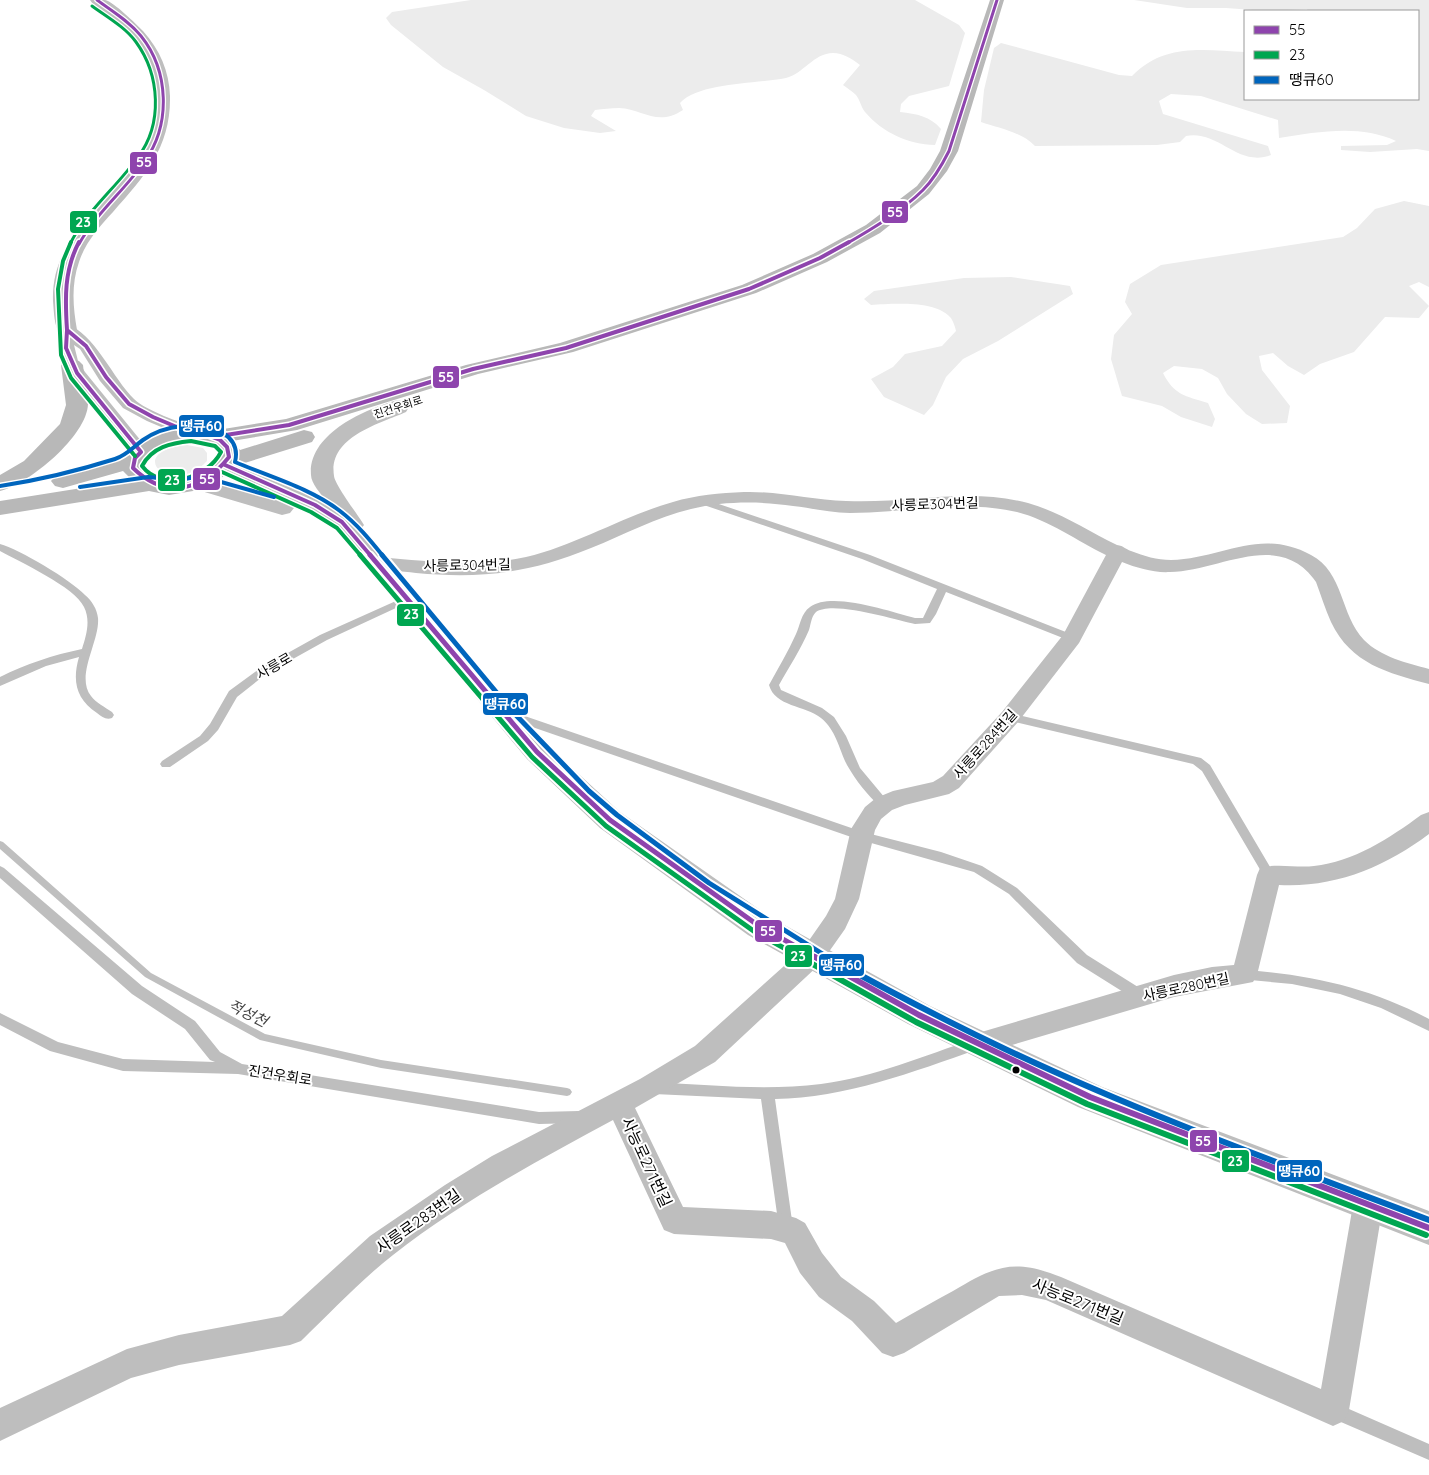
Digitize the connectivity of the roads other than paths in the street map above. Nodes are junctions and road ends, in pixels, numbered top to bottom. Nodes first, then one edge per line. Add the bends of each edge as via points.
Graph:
1 (97, 0) edge
2 (997, 0) edge
3 (67, 330) junction
4 (566, 348) junction
5 (72, 365) junction
6 (398, 406) junction
7 (191, 433) junction
8 (213, 437) junction
9 (138, 455) junction
10 (226, 463) junction
11 (199, 483) junction
12 (0, 484) edge
13 (148, 484) junction
14 (0, 494) edge
15 (701, 501) junction
16 (0, 508) edge
17 (0, 547) edge
18 (1118, 552) junction
19 (378, 564) junction
20 (943, 586) junction
21 (407, 599) junction
22 (1072, 638) junction
23 (87, 652) junction
24 (1429, 678) edge
25 (0, 682) edge
26 (502, 713) junction
27 (108, 715) dead end
28 (1010, 717) junction
29 (166, 764) dead end
30 (884, 804) junction
31 (1429, 821) edge
32 (861, 836) junction
33 (0, 871) edge
34 (1270, 875) junction
35 (812, 956) junction
36 (1244, 975) junction
37 (1142, 996) junction
38 (0, 1019) edge
39 (1429, 1025) edge
40 (978, 1044) junction
41 (240, 1069) junction
42 (650, 1087) junction
43 (768, 1094) junction
44 (609, 1108) junction
45 (1368, 1205) junction
46 (1428, 1227) edge
47 (786, 1228) junction
48 (1333, 1410) junction
49 (0, 1425) edge
50 (1429, 1452) edge

1 - 3 street via 141,36 152,52 163,85 162,114 150,155 85,233 73,254 64,279
2 - 4 main road, 진건우회로 via 949,151 923,190 900,209 873,229 820,258 749,289
3 - 5 street via 66,349
3 - 7 street via 86,346 129,404
4 - 6 main road, 진건우회로 via 548,358
4 - 8 main road, 진건우회로 via 473,369 289,426
5 - 9 street via 132,438
5 - 12 main road via 77,405 70,426 32,466
6 - 10 main road, 진건우회로
6 - 19 street via 353,427 336,439 323,459 322,477
7 - 8 main road, 진건우회로
7 - 9 main road via 157,441
8 - 10 main road via 227,447 229,456
9 - 13 main road via 133,468 137,477
9 - 14 main road via 102,471
10 - 11 main road, 진건우회로 via 214,476
10 - 19 street via 315,505 342,522
11 - 13 main road via 163,488
11 - 19 street via 266,502 310,519
13 - 16 main road
15 - 18 street, 사릉로304번길 via 760,497 845,507 999,503 1042,514
15 - 19 street, 사릉로304번길 via 676,506 546,558 517,564 450,568
15 - 20 lane
17 - 23 lane via 74,590 88,605 92,637
18 - 22 street, 사릉로284번길
18 - 24 street, 사릉로304번길 via 1139,561 1165,566 1183,566 1258,548 1290,552 1318,570 1354,643 1366,653
19 - 21 street
20 - 22 lane
20 - 30 lane via 926,620 915,621 841,605 826,604 814,608 774,684 781,696 829,718 861,780
21 - 26 street
21 - 29 lane, 사릉로 via 271,666 243,684 230,697 214,727 202,741
22 - 28 street, 사릉로284번길
23 - 25 lane via 40,663
23 - 27 lane via 80,674 83,692 91,703
26 - 32 lane
26 - 35 street via 537,752 610,820 759,926
28 - 30 street, 사릉로284번길 via 951,782 941,788
28 - 34 lane via 1197,760 1206,768
30 - 32 street, 사릉로284번길 via 872,813
31 - 34 street via 1416,832 1352,866 1324,874
32 - 35 street, 사릉로284번길 via 847,900
32 - 37 lane via 941,857 978,869 998,880 1013,890 1082,959
33 - 41 lane, 진건우회로 via 137,990 190,1025 216,1056
34 - 36 street, 사릉로280번길
35 - 40 street
35 - 42 street, 사릉로283번길 via 705,1054
36 - 37 street, 사릉로280번길 via 1212,978
36 - 39 lane via 1276,976 1340,989 1410,1014
37 - 40 street, 사릉로280번길
38 - 41 lane via 55,1047 123,1065
40 - 43 lane via 868,1079 822,1089
40 - 45 street via 1090,1097
41 - 44 lane, 진건우회로 via 539,1118 570,1118
42 - 43 lane
42 - 44 street, 사릉로283번길
43 - 47 lane
44 - 47 street, 사능로271번길 via 674,1220
44 - 49 street, 사릉로283번길 via 502,1165 419,1218 354,1269 290,1330 179,1350 127,1364
45 - 46 street
45 - 48 street
47 - 48 street, 사능로271번길 via 795,1233 811,1263 830,1287 863,1311 893,1342 994,1283 1028,1280
48 - 50 lane

